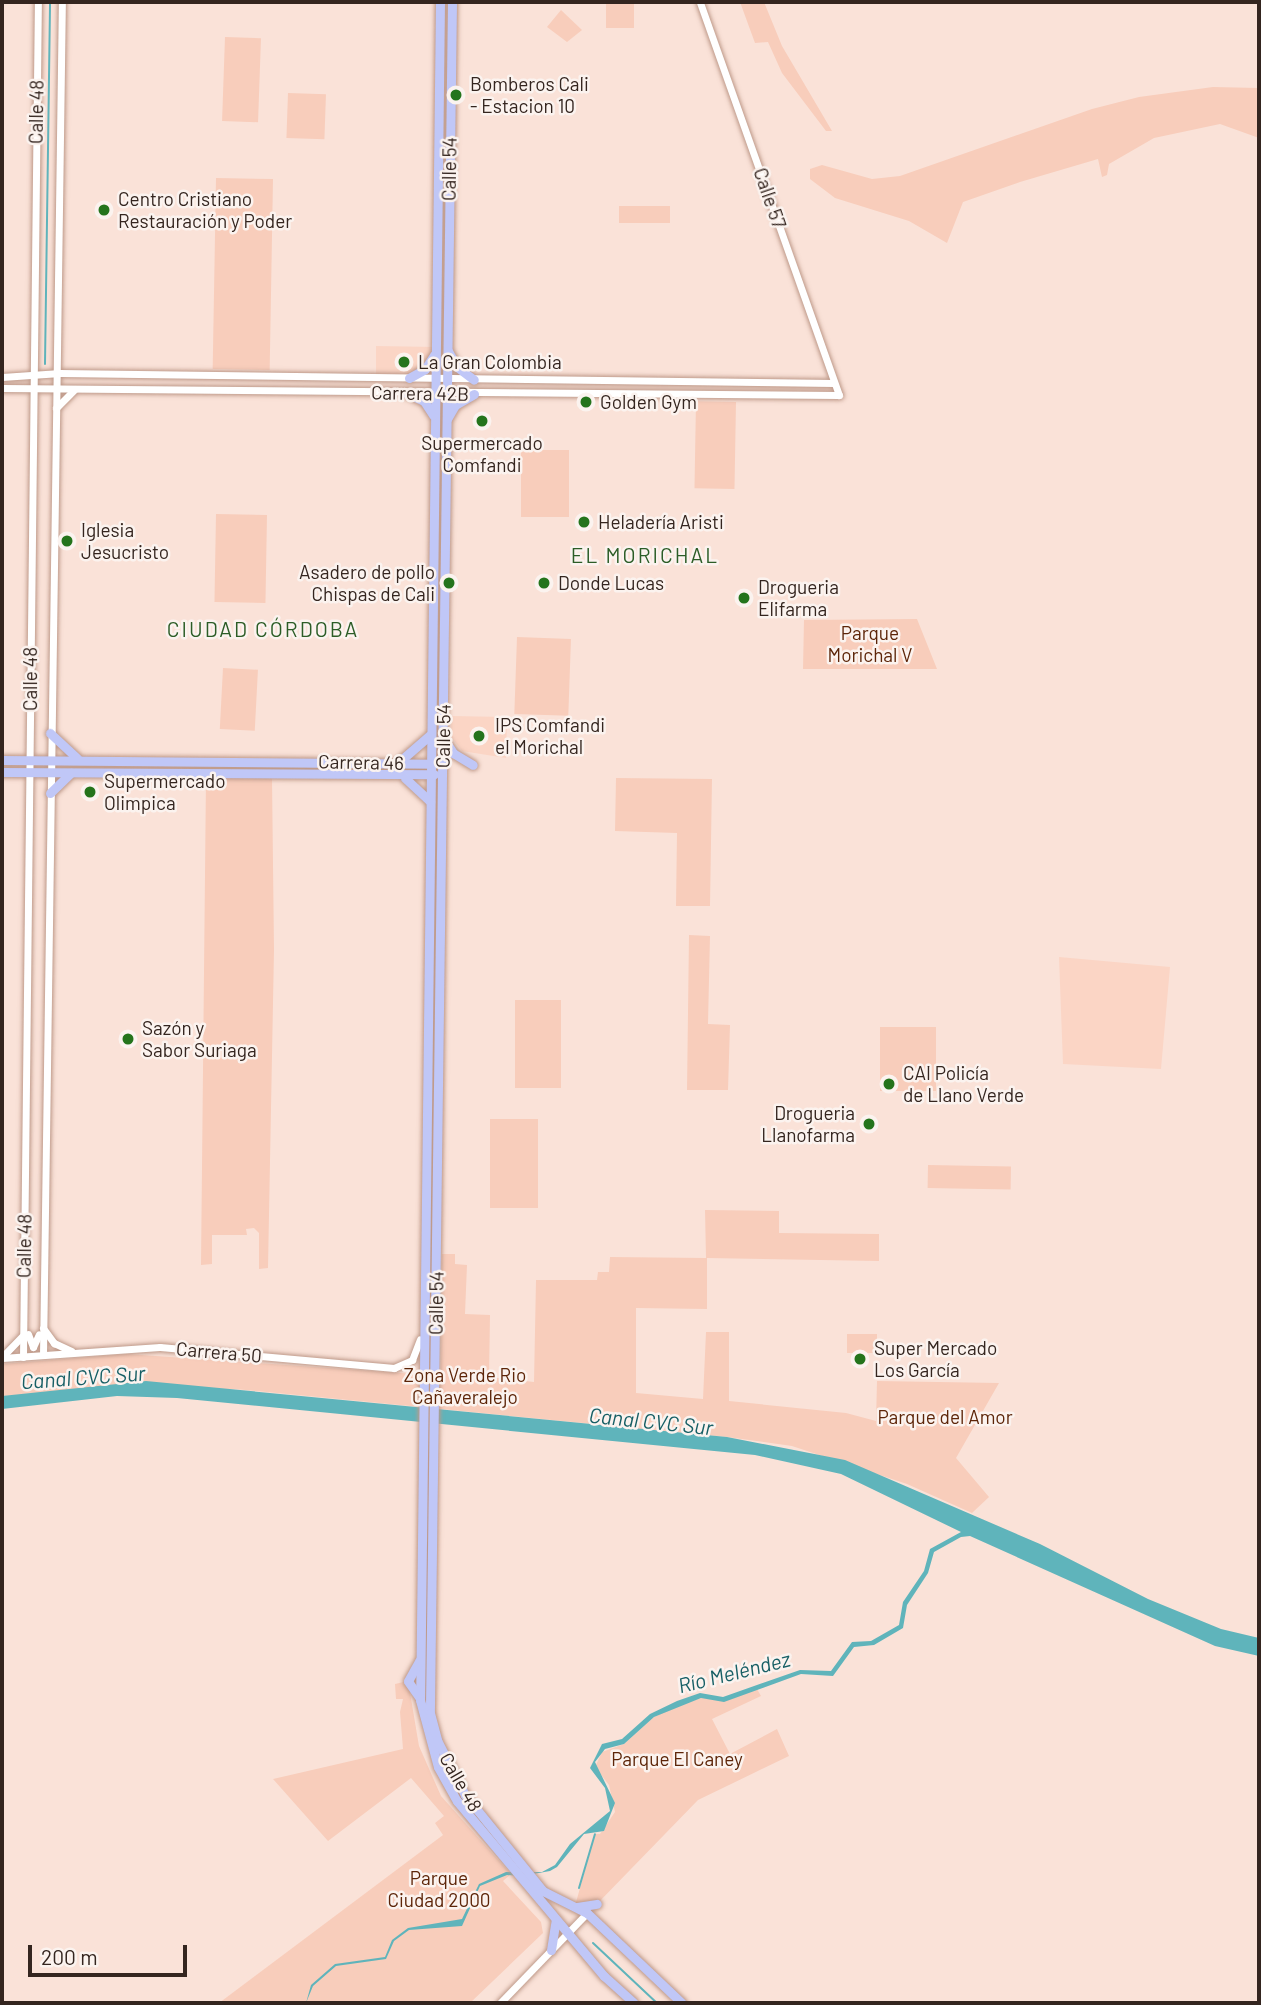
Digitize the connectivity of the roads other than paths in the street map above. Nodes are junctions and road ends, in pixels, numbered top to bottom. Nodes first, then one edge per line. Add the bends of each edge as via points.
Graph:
1 (38, 2) edge
2 (62, 2) edge
3 (440, 2) edge
4 (452, 2) edge
5 (701, 2) edge
6 (436, 346) junction
7 (447, 349) junction
8 (55, 351) junction
9 (55, 374) junction
10 (77, 374) junction
11 (33, 376) junction
12 (2, 377) edge
13 (386, 377) junction
14 (409, 378) junction
15 (435, 379) junction
16 (446, 379) junction
17 (474, 380) junction
18 (834, 383) junction
19 (2, 388) edge
20 (33, 388) junction
21 (56, 388) junction
22 (76, 389) junction
23 (383, 393) junction
24 (406, 393) junction
25 (434, 393) junction
26 (446, 393) junction
27 (474, 394) junction
28 (839, 395) joint
29 (55, 412) junction
30 (434, 421) junction
31 (445, 432) junction
32 (50, 733) junction
33 (430, 735) junction
34 (444, 738) junction
35 (30, 759) junction
36 (50, 759) junction
37 (79, 759) junction
38 (2, 760) edge
39 (342, 762) junction
40 (398, 762) junction
41 (430, 763) junction
42 (443, 765) junction
43 (473, 765) dead end
44 (50, 771) junction
45 (2, 772) edge
46 (30, 772) junction
47 (76, 772) junction
48 (341, 775) junction
49 (397, 776) junction
50 (430, 777) junction
51 (50, 793) junction
52 (431, 803) junction
53 (425, 1212) junction
54 (24, 1318) junction
55 (43, 1319) junction
56 (43, 1328) junction
57 (24, 1332) junction
58 (78, 1353) junction
59 (43, 1355) junction
60 (23, 1357) junction
61 (2, 1358) edge
62 (431, 1359) junction
63 (394, 1368) joint
64 (430, 1470) junction
65 (433, 1742) junction
66 (540, 1894) junction
67 (597, 1904) dead end
68 (575, 1906) junction
69 (587, 1913) junction
70 (555, 1918) junction
71 (568, 1933) junction
72 (551, 1950) junction
73 (499, 2003) edge
74 (634, 2003) edge
75 (682, 2003) edge

1 - 11 street, Calle 48
2 - 8 street, Calle 48
3 - 6 main road, Calle 54
4 - 7 main road, Calle 54
5 - 18 street, Calle 57
6 - 14 main road via 429,364
6 - 15 main road, Calle 54
7 - 16 main road, Calle 54
7 - 17 main road via 457,368
8 - 9 street, Calle 48
8 - 10 street via 63,365
9 - 10 street, Carrera 42B
9 - 11 street, Carrera 42B
9 - 21 street, Calle 48
10 - 13 street, Carrera 42B
11 - 12 street, Carrera 42B
11 - 20 street, Calle 48
13 - 14 street, Carrera 42B
13 - 23 street via 377,384
14 - 15 street, Carrera 42B
15 - 16 street, Carrera 42B
15 - 25 main road, Calle 54
16 - 17 street, Carrera 42B
16 - 26 main road, Calle 54
17 - 18 street, Carrera 42B
18 - 28 street, Calle 57
19 - 20 street, Carrera 42B
20 - 21 street, Carrera 42B
20 - 35 street, Calle 48
21 - 22 street, Carrera 42B
21 - 29 street, Calle 48
22 - 23 street, Carrera 42B
22 - 29 street via 63,397
23 - 24 street, Carrera 42B
24 - 25 street, Carrera 42B
24 - 30 main road via 426,404
25 - 26 street, Carrera 42B
25 - 30 main road, Calle 54
26 - 27 street, Carrera 42B
26 - 31 main road, Calle 54
27 - 28 street, Carrera 42B
27 - 31 main road via 455,405
29 - 32 street, Calle 48
30 - 33 main road, Calle 54
31 - 34 main road, Calle 54
32 - 36 street, Calle 48
32 - 37 main road
33 - 40 main road via 418,751
33 - 41 main road, Calle 54
34 - 42 main road, Calle 54
34 - 43 main road via 453,753
35 - 36 main road, Carrera 46
35 - 38 main road, Carrera 46
35 - 46 street, Calle 48
36 - 37 main road, Carrera 46
36 - 44 street, Calle 48
37 - 39 main road, Carrera 46
39 - 40 main road, Carrera 46
39 - 48 main road
40 - 41 main road, Carrera 46
41 - 42 main road, Carrera 46
41 - 50 main road, Calle 54
42 - 50 main road, Carrera 46
42 - 62 main road, Calle 54
44 - 46 main road, Carrera 46
44 - 47 main road, Carrera 46
44 - 51 street, Calle 48
45 - 46 main road, Carrera 46
46 - 54 street, Calle 48
47 - 48 main road, Carrera 46
47 - 51 main road via 60,779
48 - 49 main road, Carrera 46
49 - 50 main road, Carrera 46
49 - 52 main road via 417,785
50 - 52 main road, Calle 54
51 - 55 street, Calle 48
52 - 53 main road, Calle 54
53 - 62 main road, Calle 54
53 - 63 street, Calle 54 via 420,1343 412,1360
54 - 55 street via 33,1347
54 - 57 street, Calle 48
55 - 56 street, Calle 48
56 - 58 street via 54,1343
56 - 59 street, Calle 48
57 - 60 street, Calle 48
57 - 61 street
58 - 59 street, Carrera 50
58 - 63 street, Carrera 50 via 160,1347
59 - 60 street, Carrera 50
60 - 61 street, Carrera 50
62 - 64 main road, Calle 54
64 - 65 main road, Calle 48
64 - 65 main road, Calle 48 via 420,1700
65 - 66 main road, Calle 48 via 457,1801
66 - 68 main road, Calle 48
66 - 70 main road, Calle 48
67 - 68 main road
68 - 69 main road, Calle 48
69 - 71 street
69 - 75 main road, Calle 48
70 - 71 main road, Calle 48
70 - 72 main road via 557,1931
71 - 72 street
71 - 74 main road, Calle 48
72 - 73 street

